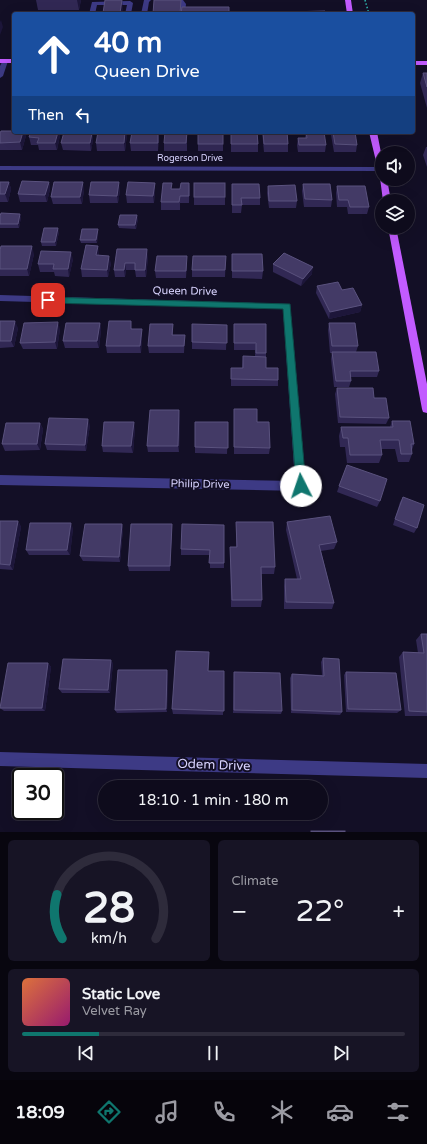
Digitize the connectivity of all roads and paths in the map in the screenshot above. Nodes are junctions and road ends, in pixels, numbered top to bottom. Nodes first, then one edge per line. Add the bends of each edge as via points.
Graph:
1 (148, 0) edge
2 (180, 0) edge
3 (348, 0) edge
4 (365, 0) edge
5 (92, 12) edge
6 (128, 12) edge
7 (144, 12) edge
8 (182, 12) edge
9 (350, 12) edge
10 (368, 12) edge
11 (3, 61) edge
12 (415, 63) edge
13 (427, 63) edge
14 (0, 76) edge
15 (373, 134) edge
16 (376, 146) edge
17 (0, 168) edge
18 (375, 175) edge
19 (393, 234) edge
20 (0, 298) edge
21 (294, 388) joint
22 (427, 404) edge
23 (0, 480) edge
24 (0, 759) edge
25 (427, 771) edge

1 - 7 street
2 - 8 street via 183,4
3 - 9 main road
4 - 10 path
5 - 6 street via 94,3 130,3
11 - 14 street
12 - 13 main road
15 - 16 main road
17 - 18 street, Rogerson Drive
19 - 22 main road
20 - 21 street, Queen Drive via 287,306
21 - 23 street, Philip Drive via 301,486
24 - 25 street, Odem Drive

